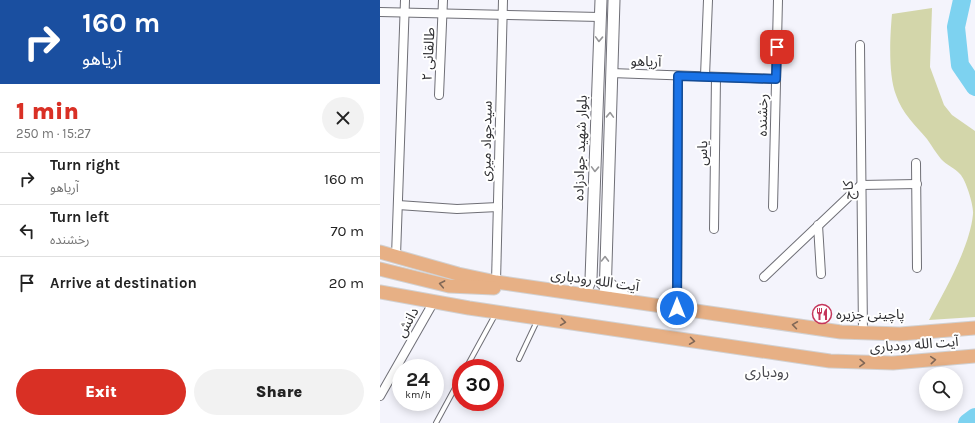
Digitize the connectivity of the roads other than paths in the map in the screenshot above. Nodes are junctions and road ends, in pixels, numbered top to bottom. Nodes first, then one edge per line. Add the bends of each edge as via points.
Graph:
1 (405, 0) edge
2 (443, 0) edge
3 (503, 0) edge
4 (600, 0) edge
5 (614, 0) edge
6 (708, 0) edge
7 (778, 0) edge
8 (380, 12) edge
9 (404, 12) junction
10 (443, 13) junction
11 (502, 14) junction
12 (600, 17) junction
13 (860, 45) dead end
14 (598, 73) junction
15 (611, 73) junction
16 (678, 76) junction
17 (705, 76) junction
18 (716, 77) junction
19 (776, 79) junction
20 (439, 95) dead end
21 (916, 164) dead end
22 (917, 184) junction
23 (861, 185) junction
24 (398, 205) junction
25 (773, 207) dead end
26 (498, 208) junction
27 (818, 225) junction
28 (714, 229) dead end
29 (380, 252) edge
30 (396, 256) junction
31 (917, 268) dead end
32 (380, 269) edge
33 (821, 274) dead end
34 (764, 277) dead end
35 (591, 279) junction
36 (606, 281) junction
37 (496, 282) junction
38 (538, 288) junction
39 (380, 292) edge
40 (584, 295) junction
41 (605, 298) junction
42 (632, 302) junction
43 (433, 303) junction
44 (677, 308) junction
45 (496, 312) junction
46 (538, 319) junction
47 (975, 328) edge
48 (863, 333) junction
49 (975, 356) edge
50 (471, 359) edge
51 (519, 359) dead end
52 (452, 394) edge
53 (380, 396) edge
54 (436, 423) edge

1 - 9 street
2 - 10 street, طالقانی ۲
3 - 11 street, سیدجواد میری
4 - 12 street, بلوار شهید جوادزاده
5 - 15 street, بلوار شهید جوادزاده
6 - 17 street
7 - 19 street, رخشنده
8 - 9 street
9 - 10 street
9 - 24 street
10 - 11 street
10 - 20 street, طالقانی ۲
11 - 12 street
11 - 26 street, سیدجواد میری
12 -> 14 street, بلوار شهید جوادزاده
13 - 23 street, کاج
14 - 15 street
14 -> 35 street, بلوار شهید جوادزاده
15 - 16 street, آریاهو
36 -> 15 street, بلوار شهید جوادزاده
16 - 17 street, آریاهو
16 - 44 street
17 - 18 street, آریاهو
18 - 19 street, آریاهو
18 - 28 street, یاس
19 - 25 street, رخشنده
21 - 22 street
22 - 23 street
22 - 31 street
23 - 27 street
23 - 48 street, کاج
24 - 26 street via 457,209
24 - 30 street
26 - 37 street, سیدجواد میری
27 - 33 street
27 - 34 street
29 - 30 main road, آیت الله رودباری
30 - 37 main road, آیت الله رودباری
38 -> 32 main road via 444,285
35 - 36 street via 596,284
35 - 40 street, بلوار شهید جوادزاده
36 - 41 street, بلوار شهید جوادزاده
36 - 42 street
37 - 38 main road, آیت الله رودباری
38 - 40 main road, آیت الله رودباری
39 - 43 main road, آیت الله رودباری
40 - 41 main road, آیت الله رودباری
41 - 42 main road, آیت الله رودباری
42 - 44 main road, آیت الله رودباری
43 - 45 main road, آیت الله رودباری
43 - 53 street, دانش
48 -> 44 main road, آیت الله رودباری
45 - 46 main road, آیت الله رودباری
45 - 50 lane
46 -> 49 main road, آیت الله رودباری via 834,362 893,363
46 - 51 lane
47 - 48 main road, آیت الله رودباری via 916,333
52 - 54 lane

